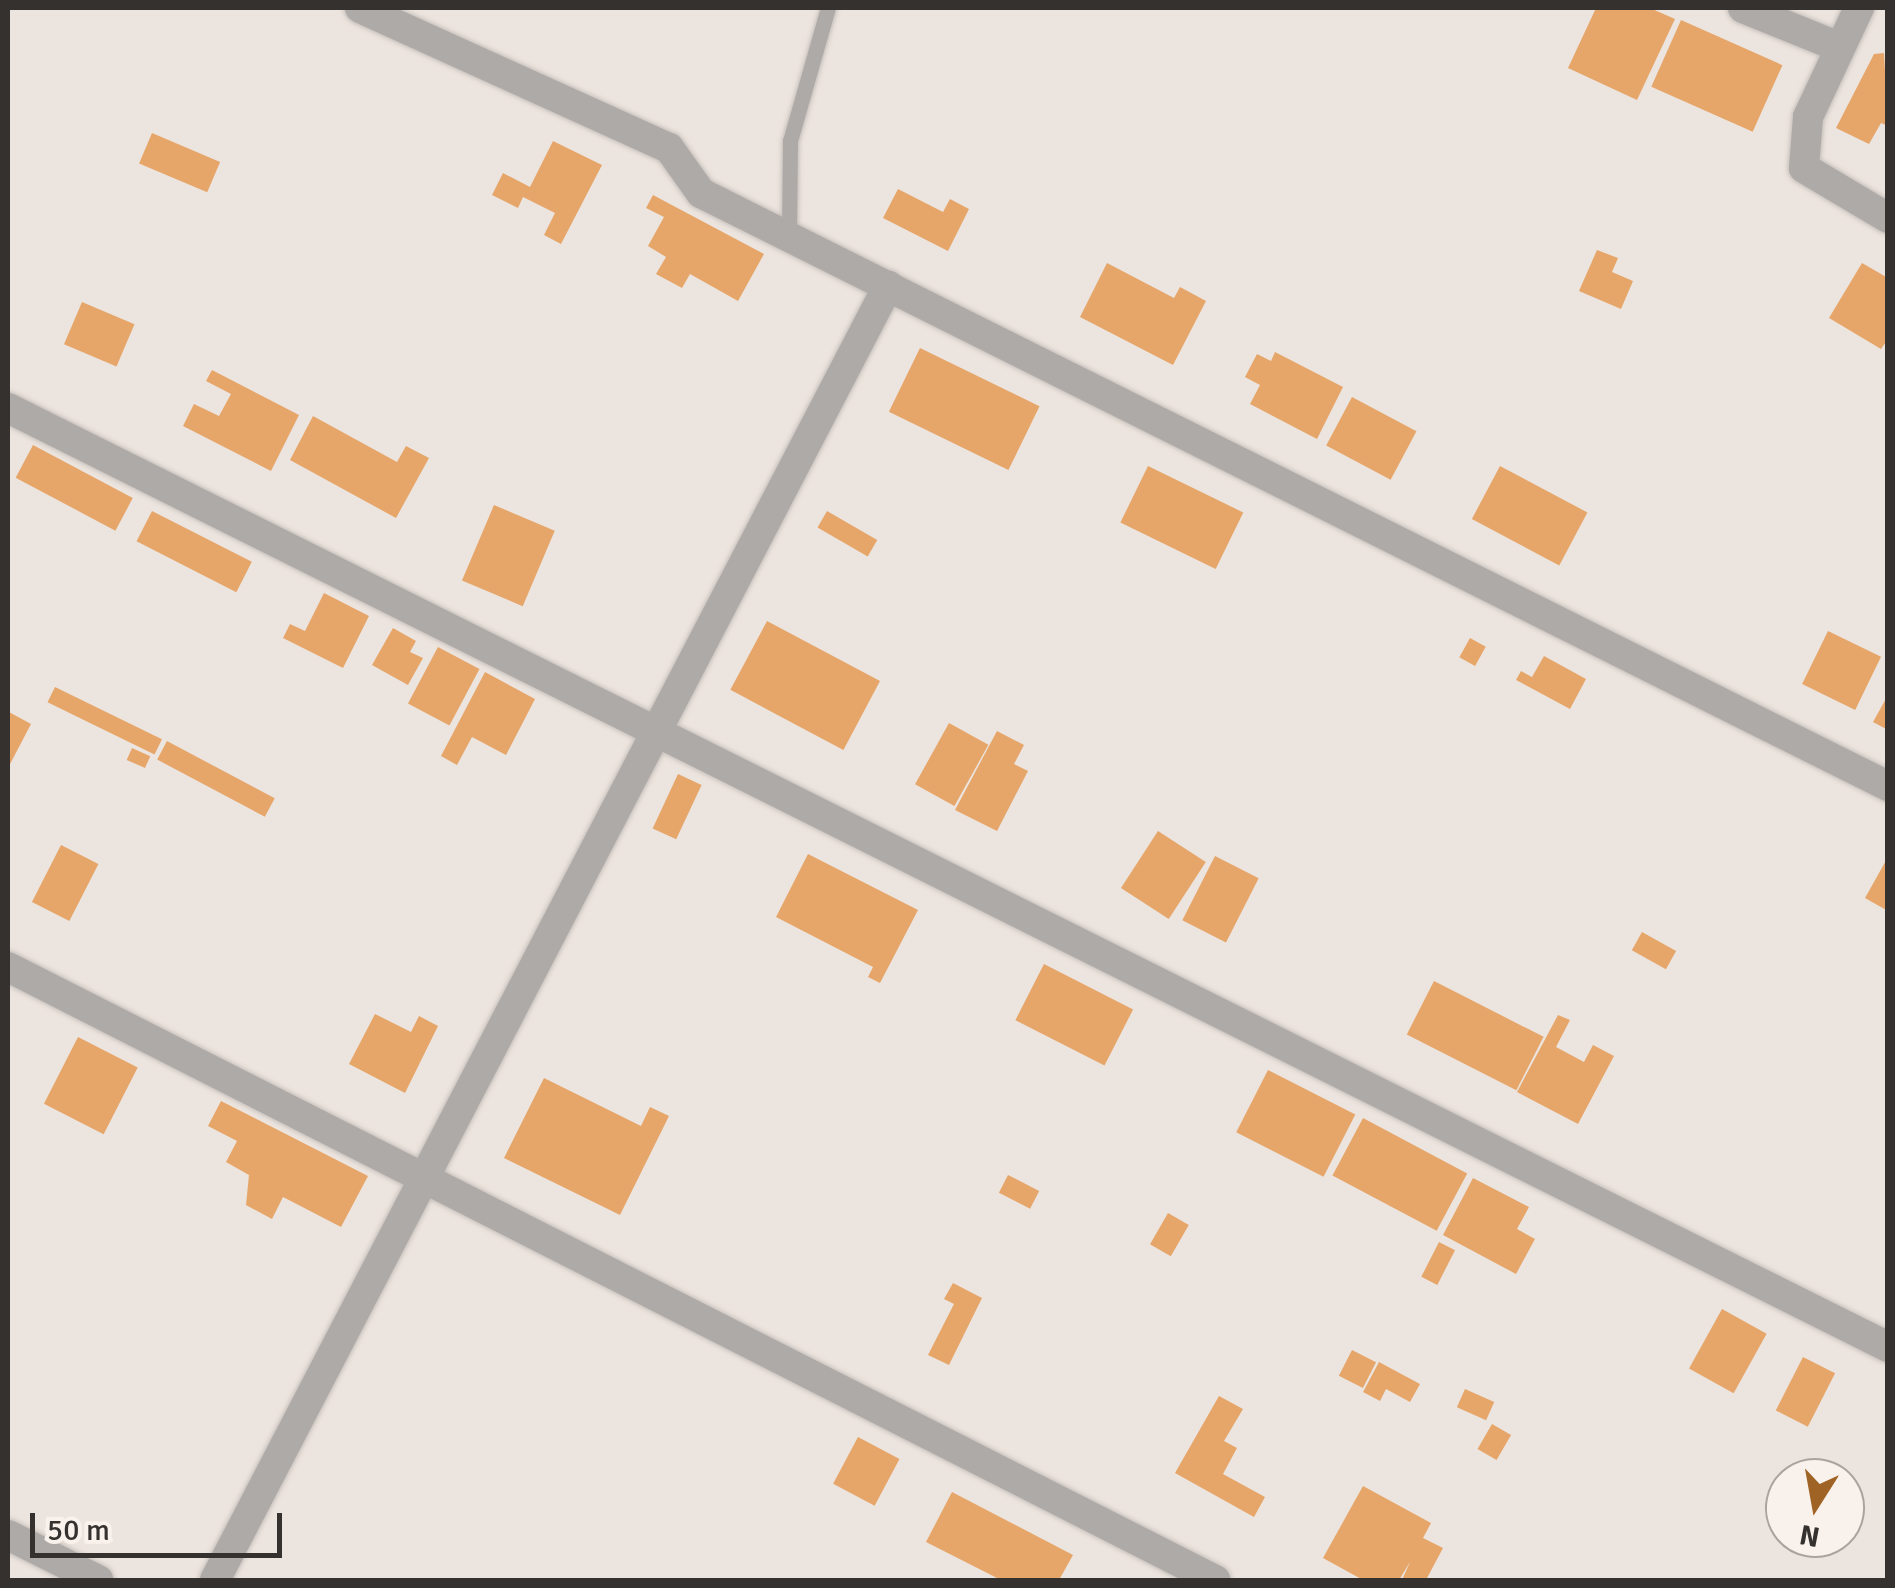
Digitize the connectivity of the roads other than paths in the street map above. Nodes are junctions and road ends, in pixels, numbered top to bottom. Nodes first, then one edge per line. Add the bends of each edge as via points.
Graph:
1 (360, 8) edge
2 (828, 8) edge
3 (1743, 8) edge
4 (1859, 8) edge
5 (1839, 47) junction
6 (1888, 218) edge
7 (789, 236) junction
8 (888, 286) junction
9 (8, 408) edge
10 (659, 734) junction
11 (1888, 786) edge
12 (8, 966) edge
13 (424, 1179) junction
14 (1888, 1347) edge
15 (8, 1535) edge
16 (98, 1580) edge
17 (215, 1580) edge
18 (1216, 1580) edge

1 - 7 street via 668,148 701,193
2 - 7 lane via 790,142
3 - 5 street
4 - 5 street
5 - 6 street via 1808,116 1804,168
7 - 8 street
8 - 10 street
8 - 11 street
9 - 10 street
10 - 13 street
10 - 14 street
12 - 13 street
13 - 17 street
13 - 18 street
15 - 16 street

